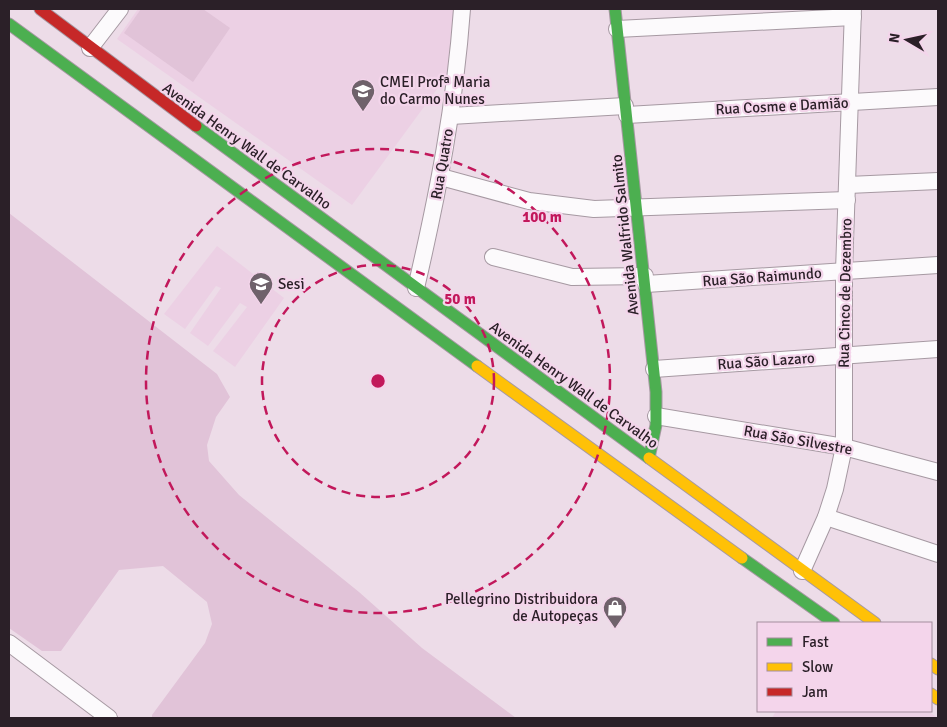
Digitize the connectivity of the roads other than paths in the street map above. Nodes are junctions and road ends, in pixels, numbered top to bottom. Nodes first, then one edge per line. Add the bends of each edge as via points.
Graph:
1 (40, 9) edge
2 (120, 9) edge
3 (462, 9) edge
4 (615, 9) edge
5 (853, 13) edge
6 (9, 24) edge
7 (617, 29) junction
8 (90, 48) junction
9 (938, 97) edge
10 (850, 102) junction
11 (626, 111) junction
12 (451, 116) junction
13 (441, 177) junction
14 (938, 180) edge
15 (847, 193) junction
16 (636, 207) junction
17 (493, 257) dead end
18 (357, 261) junction
19 (938, 265) edge
20 (844, 271) junction
21 (645, 280) junction
22 (416, 288) junction
23 (938, 349) edge
24 (844, 356) junction
25 (654, 369) junction
26 (656, 416) junction
27 (844, 447) junction
28 (650, 458) junction
29 (938, 472) edge
30 (627, 476) junction
31 (826, 517) junction
32 (938, 554) edge
33 (764, 558) junction
34 (802, 571) junction
35 (833, 622) edge
36 (874, 622) edge
37 (9, 644) edge
38 (109, 718) edge

1 - 8 main road, Avenida Henry Wall de Carvalho
2 - 8 street
3 - 12 street, Rua Quatro
4 - 7 main road, Avenida Walfrido Salmito
5 - 7 street
5 - 10 street, Rua Cinco de Dezembro
6 - 18 main road, Avenida Henry Wall de Carvalho
7 - 11 main road, Avenida Walfrido Salmito
8 - 18 main road, Avenida Henry Wall de Carvalho
9 - 10 street, Rua Cosme e Damião
10 - 11 street, Rua Cosme e Damião
10 - 15 street, Rua Cinco de Dezembro
11 - 12 street, Rua Cosme e Damião
11 - 16 main road, Avenida Walfrido Salmito
12 - 13 street, Rua Quatro
13 - 16 street via 555,206 614,210
13 - 22 street, Rua Quatro
14 - 15 street
15 - 16 street
15 - 20 street, Rua Cinco de Dezembro
16 - 21 main road, Avenida Walfrido Salmito
17 - 21 street, Rua São Raimundo via 572,277
18 - 22 main road, Avenida Henry Wall de Carvalho
18 - 30 main road, Avenida Henry Wall de Carvalho
19 - 20 street, Rua São Raimundo
20 - 21 street, Rua São Raimundo
20 - 24 street, Rua Cinco de Dezembro
21 - 25 main road, Avenida Walfrido Salmito
22 - 28 main road, Avenida Henry Wall de Carvalho
23 - 24 street, Rua São Lazaro
24 - 25 street, Rua São Lazaro
24 - 27 street, Rua Cinco de Dezembro
25 - 26 main road, Avenida Walfrido Salmito
26 - 27 street, Rua São Silvestre
26 - 28 main road, Avenida Walfrido Salmito via 657,438
27 - 29 street, Rua São Silvestre
27 - 31 street, Rua Cinco de Dezembro
28 - 30 main road
28 - 33 main road, Avenida Henry Wall de Carvalho
30 - 33 main road, Avenida Henry Wall de Carvalho
31 - 32 street
31 - 34 street, Rua Cinco de Dezembro
33 - 34 main road, Avenida Henry Wall de Carvalho
33 - 35 main road, Avenida Henry Wall de Carvalho
34 - 36 main road, Avenida Henry Wall de Carvalho
37 - 38 street

